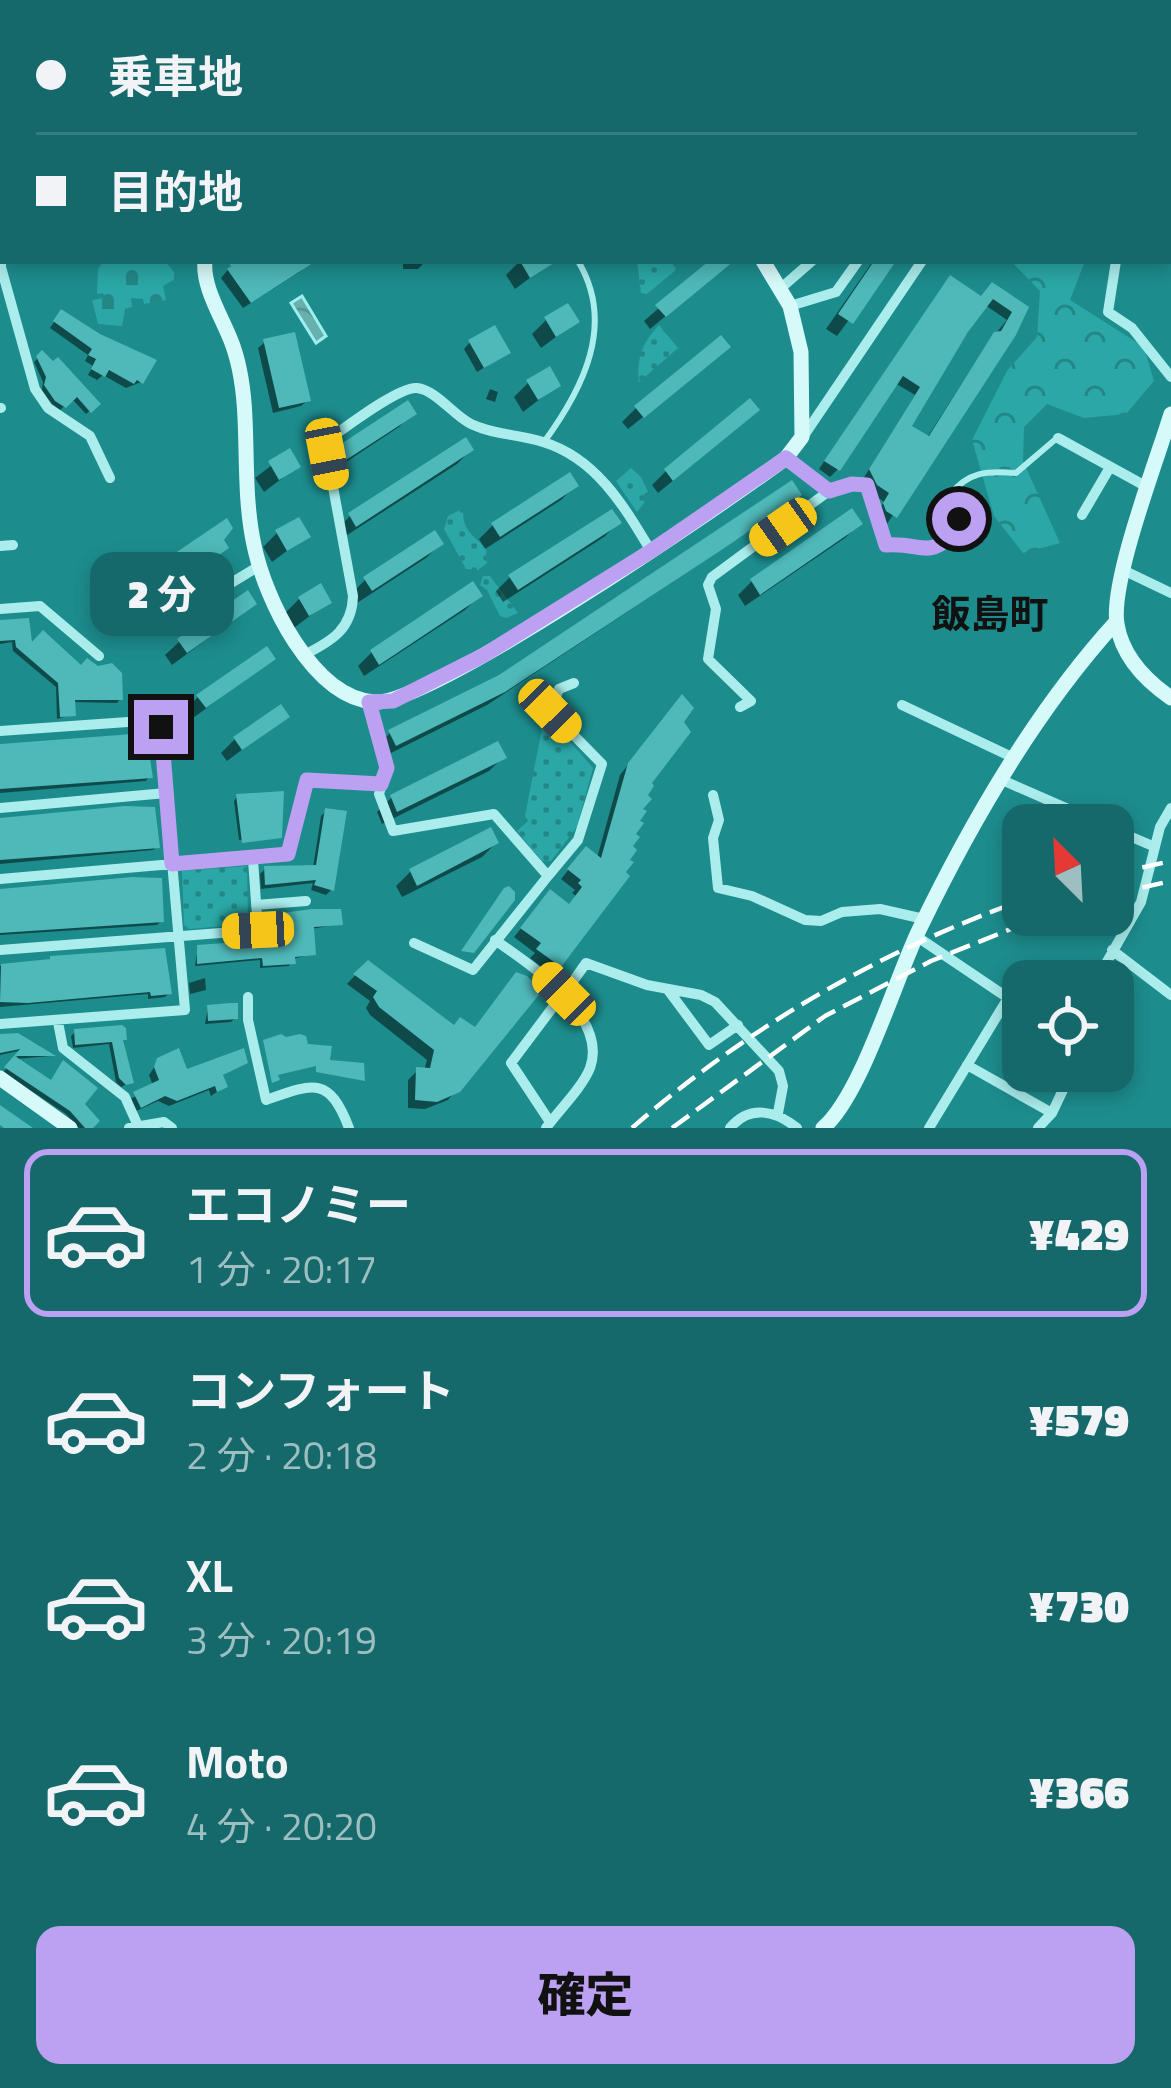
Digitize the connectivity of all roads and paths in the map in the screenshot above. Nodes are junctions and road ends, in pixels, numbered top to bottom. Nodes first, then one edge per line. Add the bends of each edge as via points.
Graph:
1 (1, 264) edge
2 (204, 264) edge
3 (579, 264) edge
4 (765, 264) edge
5 (809, 264) edge
6 (856, 264) edge
7 (920, 264) edge
8 (1116, 264) edge
9 (781, 288) junction
10 (790, 306) junction
11 (6, 318) edge
12 (1171, 377) edge
13 (1171, 414) edge
14 (802, 437) junction
15 (1058, 437) joint
16 (544, 442) junction
17 (786, 458) junction
18 (1109, 469) junction
19 (110, 478) dead end
20 (1149, 488) junction
21 (829, 491) junction
22 (1082, 515) dead end
23 (882, 532) joint
24 (651, 551) junction
25 (259, 566) junction
26 (1123, 570) junction
27 (1171, 593) edge
28 (0, 609) edge
29 (167, 622) dead end
30 (1116, 622) junction
31 (304, 655) junction
32 (99, 656) dead end
33 (574, 683) dead end
34 (1171, 698) edge
35 (369, 702) junction
36 (902, 704) dead end
37 (740, 707) dead end
38 (0, 731) edge
39 (1014, 758) junction
40 (1002, 780) junction
41 (381, 784) junction
42 (166, 793) junction
43 (712, 795) dead end
44 (1057, 804) edge
45 (0, 808) edge
46 (1171, 808) edge
47 (1134, 838) edge
48 (1155, 847) junction
49 (253, 860) junction
50 (172, 864) junction
51 (548, 876) junction
52 (0, 879) edge
53 (306, 901) dead end
54 (256, 905) junction
55 (924, 920) junction
56 (181, 933) junction
57 (916, 936) junction
58 (495, 940) junction
59 (414, 943) dead end
60 (0, 950) edge
61 (1112, 950) junction
62 (1107, 960) edge
63 (668, 990) junction
64 (1002, 994) edge
65 (1171, 995) edge
66 (565, 996) junction
67 (248, 998) dead end
68 (1002, 1008) edge
69 (58, 1022) junction
70 (0, 1024) edge
71 (738, 1025) junction
72 (968, 1065) junction
73 (0, 1078) edge
74 (1062, 1092) edge
75 (778, 1113) junction
76 (1052, 1113) junction
77 (548, 1125) edge
78 (136, 1127) edge
79 (70, 1128) edge
80 (172, 1128) edge
81 (349, 1128) edge
82 (730, 1128) edge
83 (797, 1128) edge
84 (824, 1128) edge
85 (929, 1128) edge
86 (1037, 1128) edge

1 - 11 street
2 - 25 street via 242,383
3 - 16 lane via 596,304 596,332 589,365
4 - 9 street
5 - 9 street
6 - 10 street via 836,292
7 - 14 street
8 - 12 street via 1108,312 1132,328
9 - 10 street
10 - 14 street via 801,352
11 - 19 street via 35,389 90,436
13 - 20 street
14 - 17 street
15 - 18 street
15 - 23 lane via 1016,472 983,471 956,488 949,496 959,528 941,546 886,545
16 - 24 street via 611,487
16 - 31 street via 466,422 416,388 329,440 352,612 348,626
17 - 21 street
17 - 24 street
18 - 20 street
18 - 22 street
20 - 26 street
21 - 23 street via 867,485
21 - 37 street via 708,585 716,609 708,658 751,701
24 - 35 street via 431,683 393,701
25 - 29 street
25 - 31 street
26 - 27 street
26 - 30 street
28 - 32 street via 40,606 92,642
30 - 34 street via 1132,662
30 - 39 street
31 - 35 street via 330,686
33 - 51 street via 560,689 550,711 602,764 578,840
35 - 41 street via 387,768
36 - 39 street
38 - 42 street via 155,721
39 - 40 street
40 - 44 street
40 - 55 street
41 - 49 street via 307,780 288,854
41 - 51 street via 393,831 494,814
42 - 45 street
42 - 50 street
43 - 55 street via 718,888 806,920 880,909
46 - 48 street
47 - 48 street
48 - 61 street via 1142,902
49 - 50 street
49 - 54 street
50 - 52 street
50 - 56 street
51 - 58 street
53 - 54 street
54 - 56 street via 258,930
55 - 57 street
56 - 60 street
56 - 69 street via 185,1010
57 - 64 street
57 - 84 street via 854,1083
58 - 59 street via 473,970
58 - 66 street
61 - 62 street
61 - 65 street
63 - 66 street via 586,963
63 - 71 street via 701,994
63 - 71 street via 709,1045
66 - 77 street via 592,1045 590,1068
66 - 77 street via 511,1063
67 - 81 street via 266,1100 327,1089
68 - 72 street
69 - 70 street
69 - 78 street via 63,1048 125,1097
71 - 75 street via 779,1071
72 - 76 street
72 - 85 street
73 - 79 street
74 - 76 street
75 - 82 street via 748,1113
75 - 83 street
76 - 86 street
78 - 80 street

